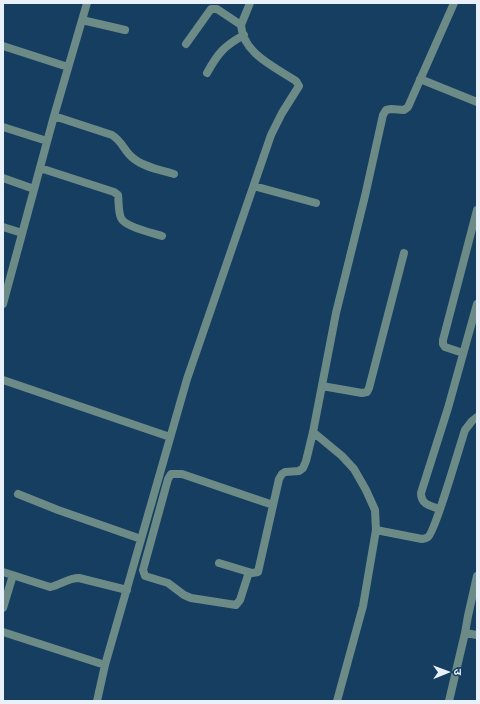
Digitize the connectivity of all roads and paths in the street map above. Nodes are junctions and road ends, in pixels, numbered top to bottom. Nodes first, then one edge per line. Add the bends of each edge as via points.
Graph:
1 (87, 3) edge
2 (250, 3) edge
3 (454, 3) edge
4 (82, 20) junction
5 (241, 25) junction
6 (125, 30) dead end
7 (244, 34) junction
8 (186, 44) dead end
9 (3, 46) edge
10 (68, 67) junction
11 (207, 73) dead end
12 (420, 79) junction
13 (477, 102) edge
14 (54, 116) junction
15 (3, 127) edge
16 (47, 141) junction
17 (40, 168) junction
18 (174, 174) dead end
19 (3, 178) edge
20 (254, 186) junction
21 (34, 188) junction
22 (316, 203) dead end
23 (477, 210) edge
24 (3, 227) edge
25 (22, 233) junction
26 (162, 236) dead end
27 (404, 253) dead end
28 (3, 304) edge
29 (477, 304) edge
30 (464, 353) junction
31 (3, 380) edge
32 (322, 386) junction
33 (477, 417) edge
34 (313, 432) junction
35 (170, 437) junction
36 (18, 494) dead end
37 (274, 505) junction
38 (150, 509) junction
39 (440, 509) junction
40 (159, 512) junction
41 (376, 530) junction
42 (141, 540) junction
43 (219, 563) dead end
44 (3, 572) edge
45 (249, 572) junction
46 (13, 575) junction
47 (477, 576) edge
48 (127, 590) junction
49 (3, 608) edge
50 (3, 632) edge
51 (466, 633) junction
52 (477, 635) edge
53 (105, 665) junction
54 (97, 701) edge
55 (337, 701) edge
56 (449, 701) edge

1 - 4 street
2 - 5 street
3 - 12 street
4 - 6 street
4 - 10 street
5 - 7 street
5 - 8 street via 217,9 210,9
7 - 11 street via 222,49
7 - 20 street via 252,52 299,86 275,126
9 - 10 street
10 - 14 street
12 - 13 street
12 - 32 street via 408,107 404,110 386,110 383,115 336,313
14 - 16 street
14 - 18 street via 112,135 133,158
15 - 16 street
16 - 17 street
17 - 21 street
17 - 26 street via 114,192 118,195 121,218 125,222
19 - 21 street
20 - 22 street
20 - 35 street via 187,379
21 - 25 street
23 - 30 street via 442,344
24 - 25 street
25 - 28 street
27 - 32 street via 367,392
29 - 30 street
30 - 39 street via 421,493 422,501
31 - 35 street
32 - 34 street
33 - 39 street via 465,430
34 - 37 street via 303,468 282,474
34 - 41 street via 354,469 375,510
35 - 38 street
36 - 42 street
37 - 40 street via 182,474 171,474
37 - 45 street via 259,570 256,574
38 - 40 street
38 - 42 street
39 - 41 street via 428,538
40 - 45 street via 143,570 145,576 168,583 191,598 236,605
41 - 55 street via 363,606
42 - 48 street
43 - 45 street
44 - 46 street
46 - 48 street via 50,587 72,578 79,578
46 - 49 street
47 - 51 street
48 - 53 street
50 - 53 street
51 - 52 street
51 - 56 street
53 - 54 street

